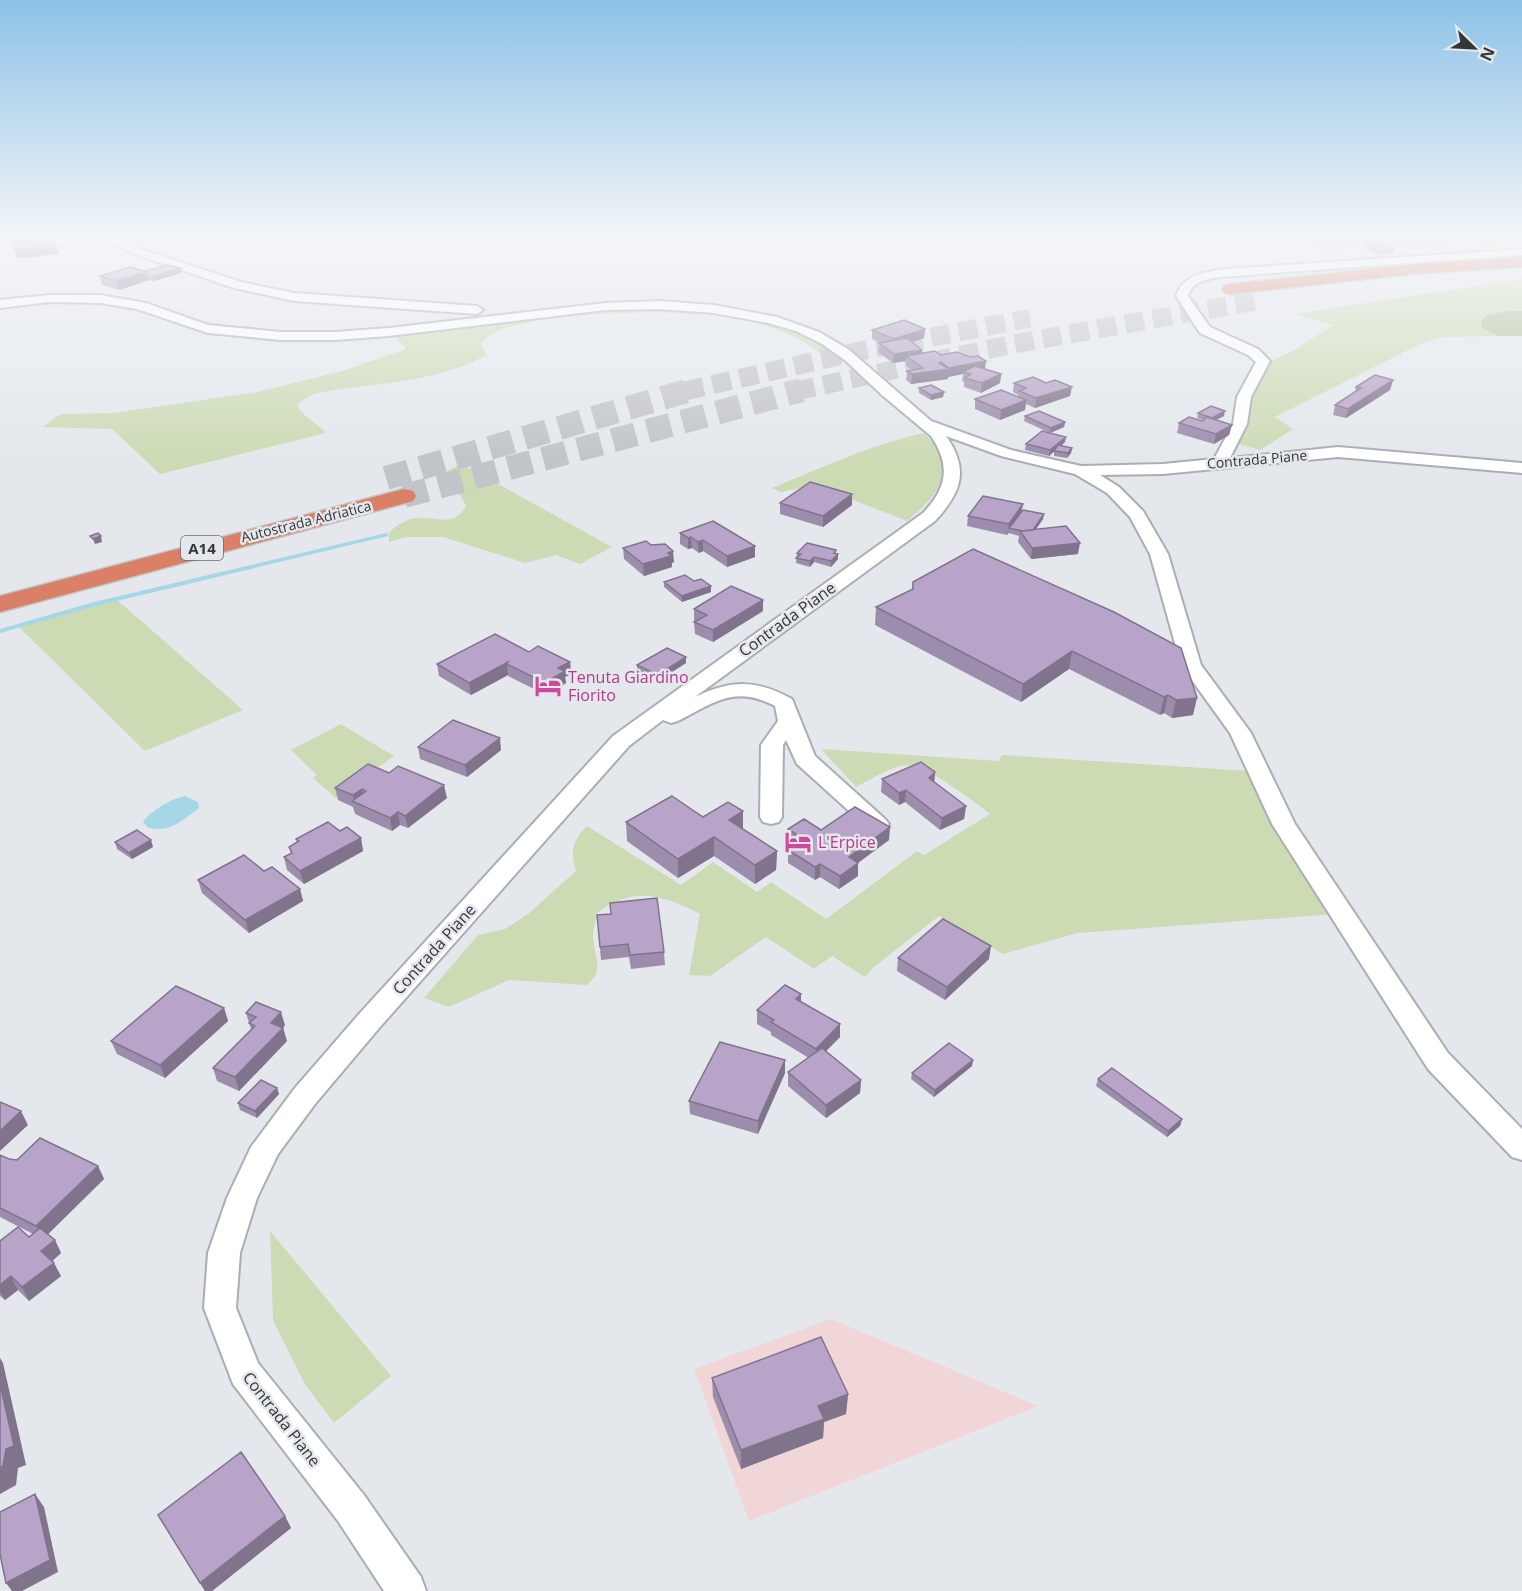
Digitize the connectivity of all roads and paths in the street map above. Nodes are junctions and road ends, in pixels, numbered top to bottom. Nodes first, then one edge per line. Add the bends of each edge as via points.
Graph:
1 (150, 309) edge
2 (476, 309) edge
3 (572, 309) edge
4 (711, 309) edge
5 (1191, 309) edge
6 (532, 313) junction
7 (926, 424) junction
8 (1220, 462) junction
9 (1522, 468) edge
10 (1081, 471) junction
11 (386, 478) tunnel mouth
12 (404, 496) tunnel mouth
13 (0, 588) edge
14 (0, 604) edge
15 (789, 720) junction
16 (621, 741) junction
17 (771, 817) dead end
18 (878, 824) edge
19 (1522, 1148) edge
20 (407, 1591) edge

1 - 6 street, Contrada Piane via 199,327 316,337 400,331
2 - 6 street
3 - 6 street, Contrada Piane
4 - 7 street, Contrada Piane via 789,325 825,340 845,352
5 - 8 street via 1205,330 1253,352 1263,361 1244,397 1240,424
7 - 10 street, Contrada Piane via 1006,453
7 - 16 street, Contrada Piane via 944,444 952,461 951,484 936,510
8 - 9 street, Contrada Piane via 1338,452
8 - 10 street, Contrada Piane via 1163,469
10 - 19 street via 1113,490 1137,515 1159,554 1191,665 1240,733 1284,824 1438,1061
11 - 13 highway, Autostrada Adriatica / A14
12 - 14 highway, Autostrada Adriatica / A14
15 - 16 street via 785,703 765,693 741,689 707,700
15 - 17 street via 772,744
15 - 18 street via 805,759
16 - 20 street, Contrada Piane via 305,1096 266,1147 242,1198 224,1253 220,1308 244,1373 351,1508

